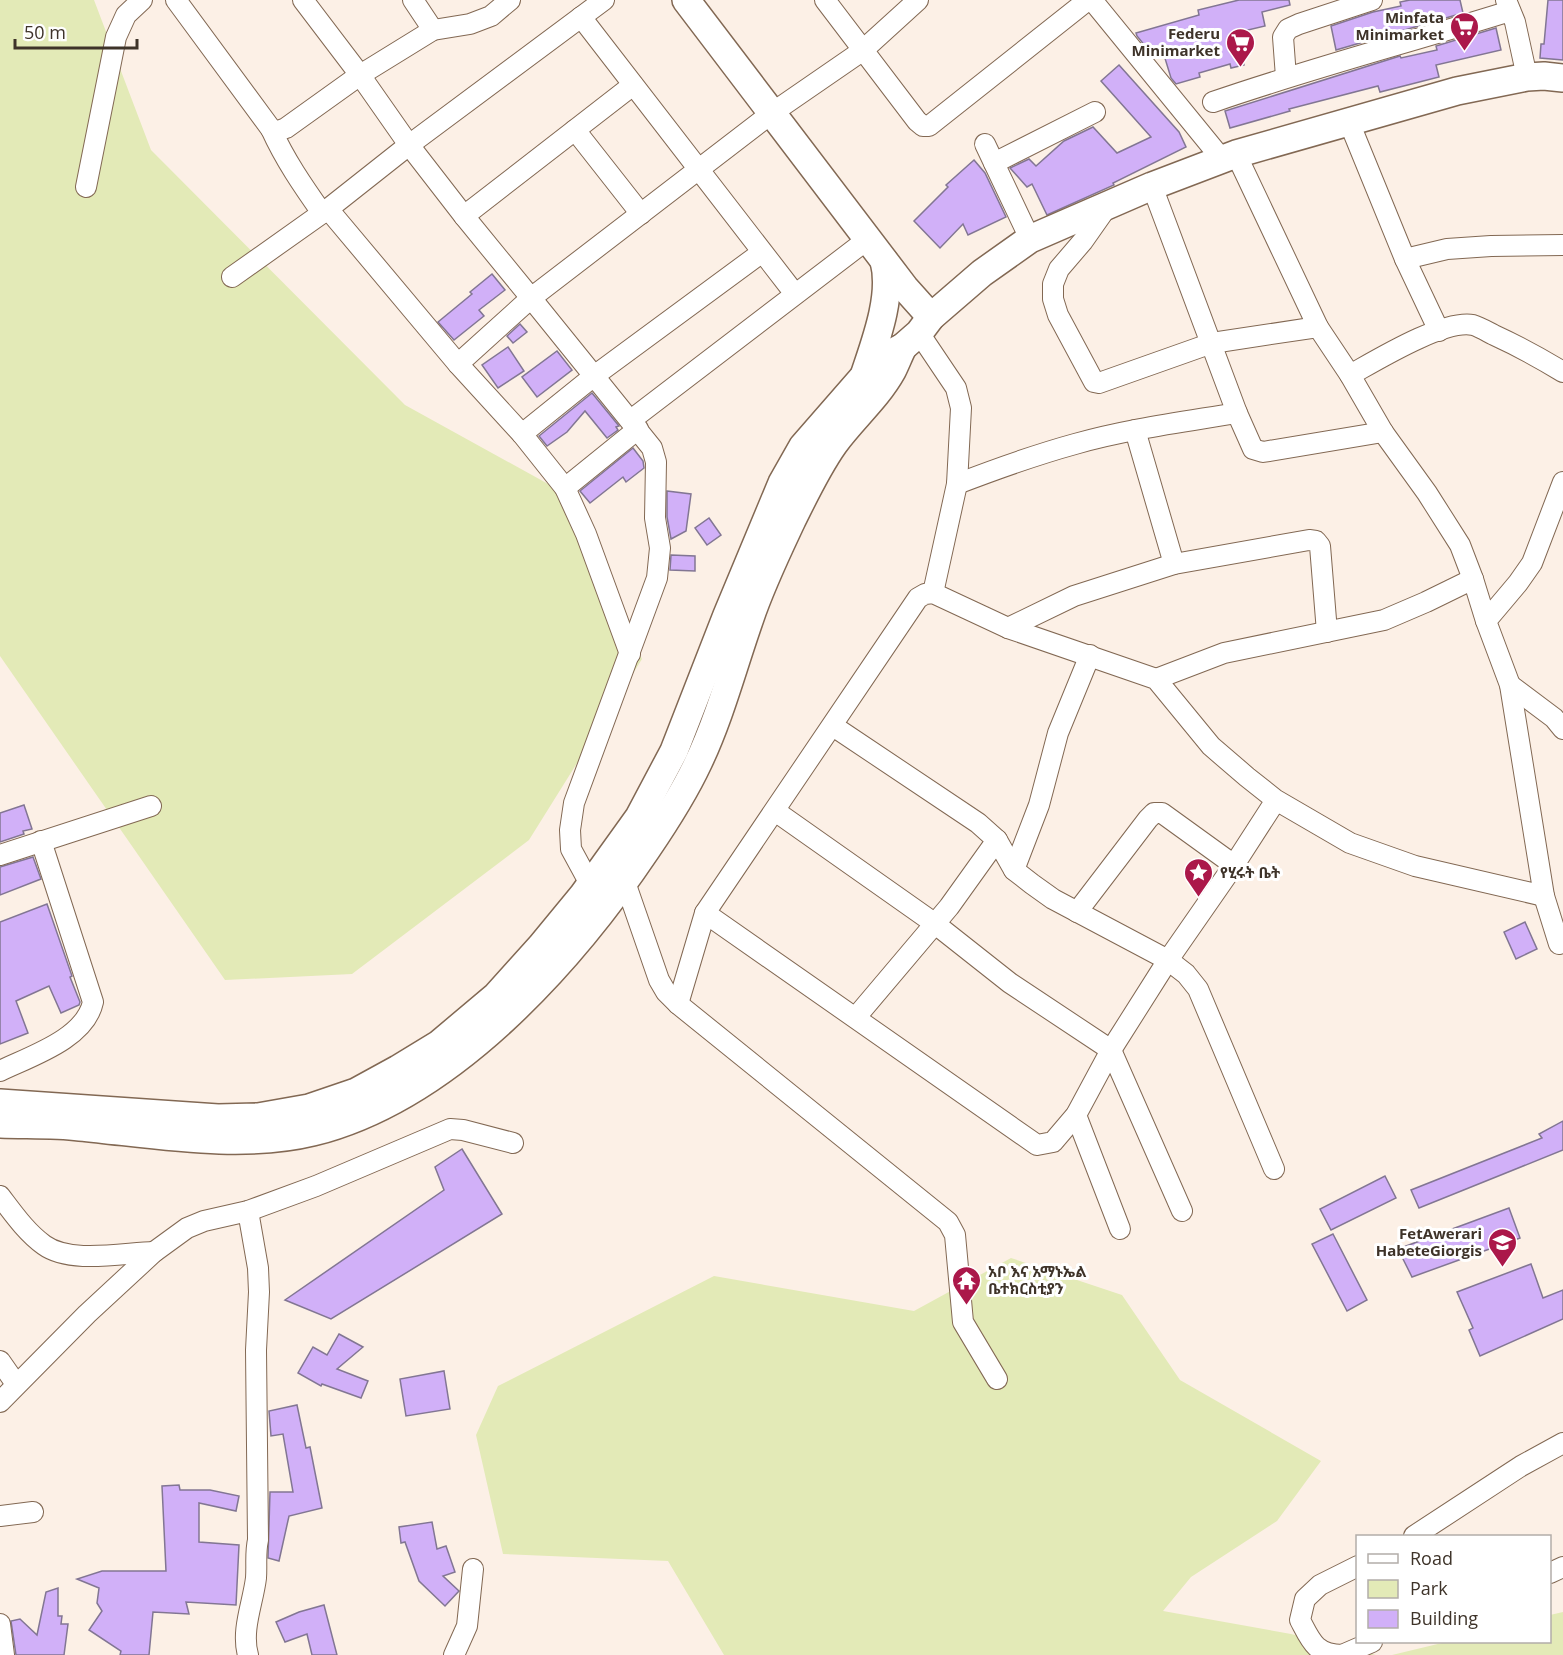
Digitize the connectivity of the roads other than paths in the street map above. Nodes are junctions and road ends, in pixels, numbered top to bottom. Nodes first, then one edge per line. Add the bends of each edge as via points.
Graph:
1 (142, 0) edge
2 (176, 0) edge
3 (303, 0) edge
4 (413, 0) edge
5 (510, 0) edge
6 (604, 0) edge
7 (686, 0) edge
8 (825, 0) edge
9 (918, 0) edge
10 (1088, 0) edge
11 (1092, 0) edge
12 (1372, 0) edge
13 (1508, 6) edge
14 (580, 17) junction
15 (433, 30) junction
16 (862, 51) junction
17 (360, 75) junction
18 (1286, 77) junction
19 (1527, 77) junction
20 (1563, 78) edge
21 (633, 85) junction
22 (1213, 102) dead end
23 (1095, 112) dead end
24 (772, 113) junction
25 (1349, 122) junction
26 (272, 129) junction
27 (575, 130) junction
28 (985, 144) dead end
29 (409, 145) junction
30 (1228, 156) junction
31 (994, 163) junction
32 (700, 170) junction
33 (1152, 186) junction
34 (86, 187) dead end
35 (1109, 204) junction
36 (325, 211) junction
37 (641, 214) junction
38 (464, 216) junction
39 (868, 239) junction
40 (1030, 239) junction
41 (1563, 245) edge
42 (761, 253) junction
43 (1405, 259) junction
44 (884, 261) junction
45 (232, 277) dead end
46 (795, 294) junction
47 (531, 298) junction
48 (1318, 327) junction
49 (1439, 331) junction
50 (918, 332) junction
51 (1212, 343) junction
52 (458, 364) junction
53 (1563, 372) edge
54 (865, 373) junction
55 (1350, 375) junction
56 (594, 376) junction
57 (1237, 413) junction
58 (634, 425) junction
59 (1135, 430) junction
60 (1383, 432) junction
61 (522, 434) junction
62 (1563, 482) edge
63 (957, 483) junction
64 (566, 488) junction
65 (1174, 564) junction
66 (1473, 579) junction
67 (933, 593) junction
68 (1486, 621) junction
69 (1008, 628) junction
70 (1327, 632) junction
71 (630, 654) junction
72 (1090, 655) junction
73 (1156, 679) junction
74 (1510, 685) junction
75 (709, 698) junction
76 (1560, 719) edge
77 (833, 726) junction
78 (1276, 800) junction
79 (151, 806) dead end
80 (775, 811) junction
81 (997, 840) junction
82 (41, 841) junction
83 (0, 855) edge
84 (1234, 865) junction
85 (1014, 870) junction
86 (625, 882) junction
87 (1544, 896) junction
88 (591, 898) junction
89 (1077, 912) junction
90 (705, 913) junction
91 (934, 923) junction
92 (1562, 947) edge
93 (1168, 960) junction
94 (678, 1004) junction
95 (856, 1017) junction
96 (1112, 1050) junction
97 (446, 1052) junction
98 (0, 1071) edge
99 (0, 1103) edge
100 (1076, 1115) junction
101 (0, 1124) edge
102 (513, 1143) dead end
103 (1274, 1169) dead end
104 (0, 1196) edge
105 (1182, 1210) dead end
106 (248, 1211) junction
107 (1120, 1229) dead end
108 (154, 1252) junction
109 (0, 1361) edge
110 (997, 1379) dead end
111 (16, 1384) junction
112 (0, 1402) edge
113 (1563, 1443) edge
114 (33, 1512) dead end
115 (0, 1516) edge
116 (1416, 1535) edge
117 (1356, 1567) edge
118 (473, 1569) dead end
119 (0, 1624) edge
120 (1368, 1643) edge
121 (4, 1655) edge
122 (248, 1655) edge
123 (454, 1655) edge
124 (1342, 1655) edge

1 - 34 street via 126,15 116,37
2 - 26 street
3 - 17 street
4 - 15 street
5 - 15 street via 491,16
6 - 14 street
7 - 24 main road
8 - 16 street
9 - 16 street
10 - 16 street via 929,126 917,121
11 - 30 street
12 - 18 street via 1288,29 1283,37
13 - 18 street via 1403,44
13 - 19 street
14 - 21 street
14 - 29 street
15 - 17 street
16 - 24 street
17 - 26 street via 286,128
17 - 29 street
18 - 22 street
19 - 20 main road
19 - 25 main road via 1457,91
21 - 27 street
21 - 32 street
23 - 31 street
24 - 32 street
24 - 39 main road
25 - 30 main road
25 - 43 street
26 - 36 street via 297,178
27 - 37 street
27 - 38 street
28 - 31 street
29 - 36 street
29 - 38 street
30 - 33 main road
30 - 48 street
31 - 40 street
32 - 37 street
32 - 42 street
33 - 35 main road
33 - 51 street
35 - 40 main road
35 - 51 street via 1059,269 1053,284 1058,315 1094,382
36 - 45 street
36 - 52 street
37 - 47 street
38 - 47 street
39 - 44 main road
39 - 46 street
40 - 50 main road via 982,273
41 - 43 street via 1447,249
42 - 46 street
42 - 56 street
43 - 49 street
44 - 50 main road
44 - 54 main road via 889,276 878,336
46 - 58 street
47 - 52 street
47 - 56 street
48 - 51 street
48 - 55 street
49 - 53 street via 1473,325
49 - 55 street
50 - 54 main road
50 - 63 street via 956,388 961,408
50 - 75 main road via 816,470
51 - 57 street
52 - 61 street
54 - 75 main road via 803,446 782,483 727,615
55 - 60 street
56 - 58 street
56 - 61 street
57 - 59 street
57 - 60 street via 1253,448 1263,452
58 - 64 street
58 - 71 street via 652,448 656,462 655,518 660,548 657,578
59 - 63 street via 1057,449
59 - 65 street
60 - 66 street via 1460,545
61 - 64 street
62 - 68 street via 1532,563
63 - 67 street
64 - 71 street
65 - 69 street via 1074,596
65 - 70 street via 1316,541 1320,546
66 - 68 street
66 - 70 street via 1384,620
67 - 69 street
67 - 77 street via 918,598
68 - 74 street
69 - 72 street
70 - 73 street via 1224,653
71 - 88 street via 574,803 571,849
72 - 73 street
72 - 85 street via 1058,733 1039,805
73 - 78 street via 1211,746
74 - 76 street
74 - 87 street
75 - 86 main road via 700,759 682,797
75 - 88 main road via 674,751
77 - 80 street
77 - 81 street via 978,823
78 - 84 street
78 - 87 street via 1350,843 1414,866
79 - 82 street
80 - 90 street
80 - 91 street
81 - 85 street
81 - 91 street
82 - 83 street
82 - 98 street via 93,1002 84,1022 58,1043
84 - 89 street via 1162,813 1154,813
84 - 93 street
85 - 89 street
86 - 88 main road
86 - 94 street via 659,980
87 - 92 street
88 - 97 main road via 541,946
89 - 93 street
90 - 94 street
90 - 95 street
91 - 95 street
91 - 96 street via 1010,983
93 - 96 street
93 - 103 street via 1198,989
94 - 110 street via 948,1222 955,1235 963,1322
95 - 100 street via 1037,1145 1053,1142
96 - 100 street
96 - 105 street
97 - 99 main road via 398,1070 356,1092 309,1108 258,1117 218,1118
97 - 101 main road via 410,1090 344,1123 310,1133 276,1138 201,1138 76,1126
100 - 107 street
102 - 106 street via 450,1129
104 - 108 street via 27,1230 54,1251 75,1256
106 - 108 street via 187,1228
106 - 122 street via 259,1292 258,1540 247,1630
108 - 111 street
109 - 111 street
111 - 112 street
113 - 116 street
114 - 115 street
117 - 124 street via 1320,1585 1305,1599 1300,1620 1313,1644 1322,1651
118 - 123 street via 467,1626
119 - 121 street
120 - 124 street

